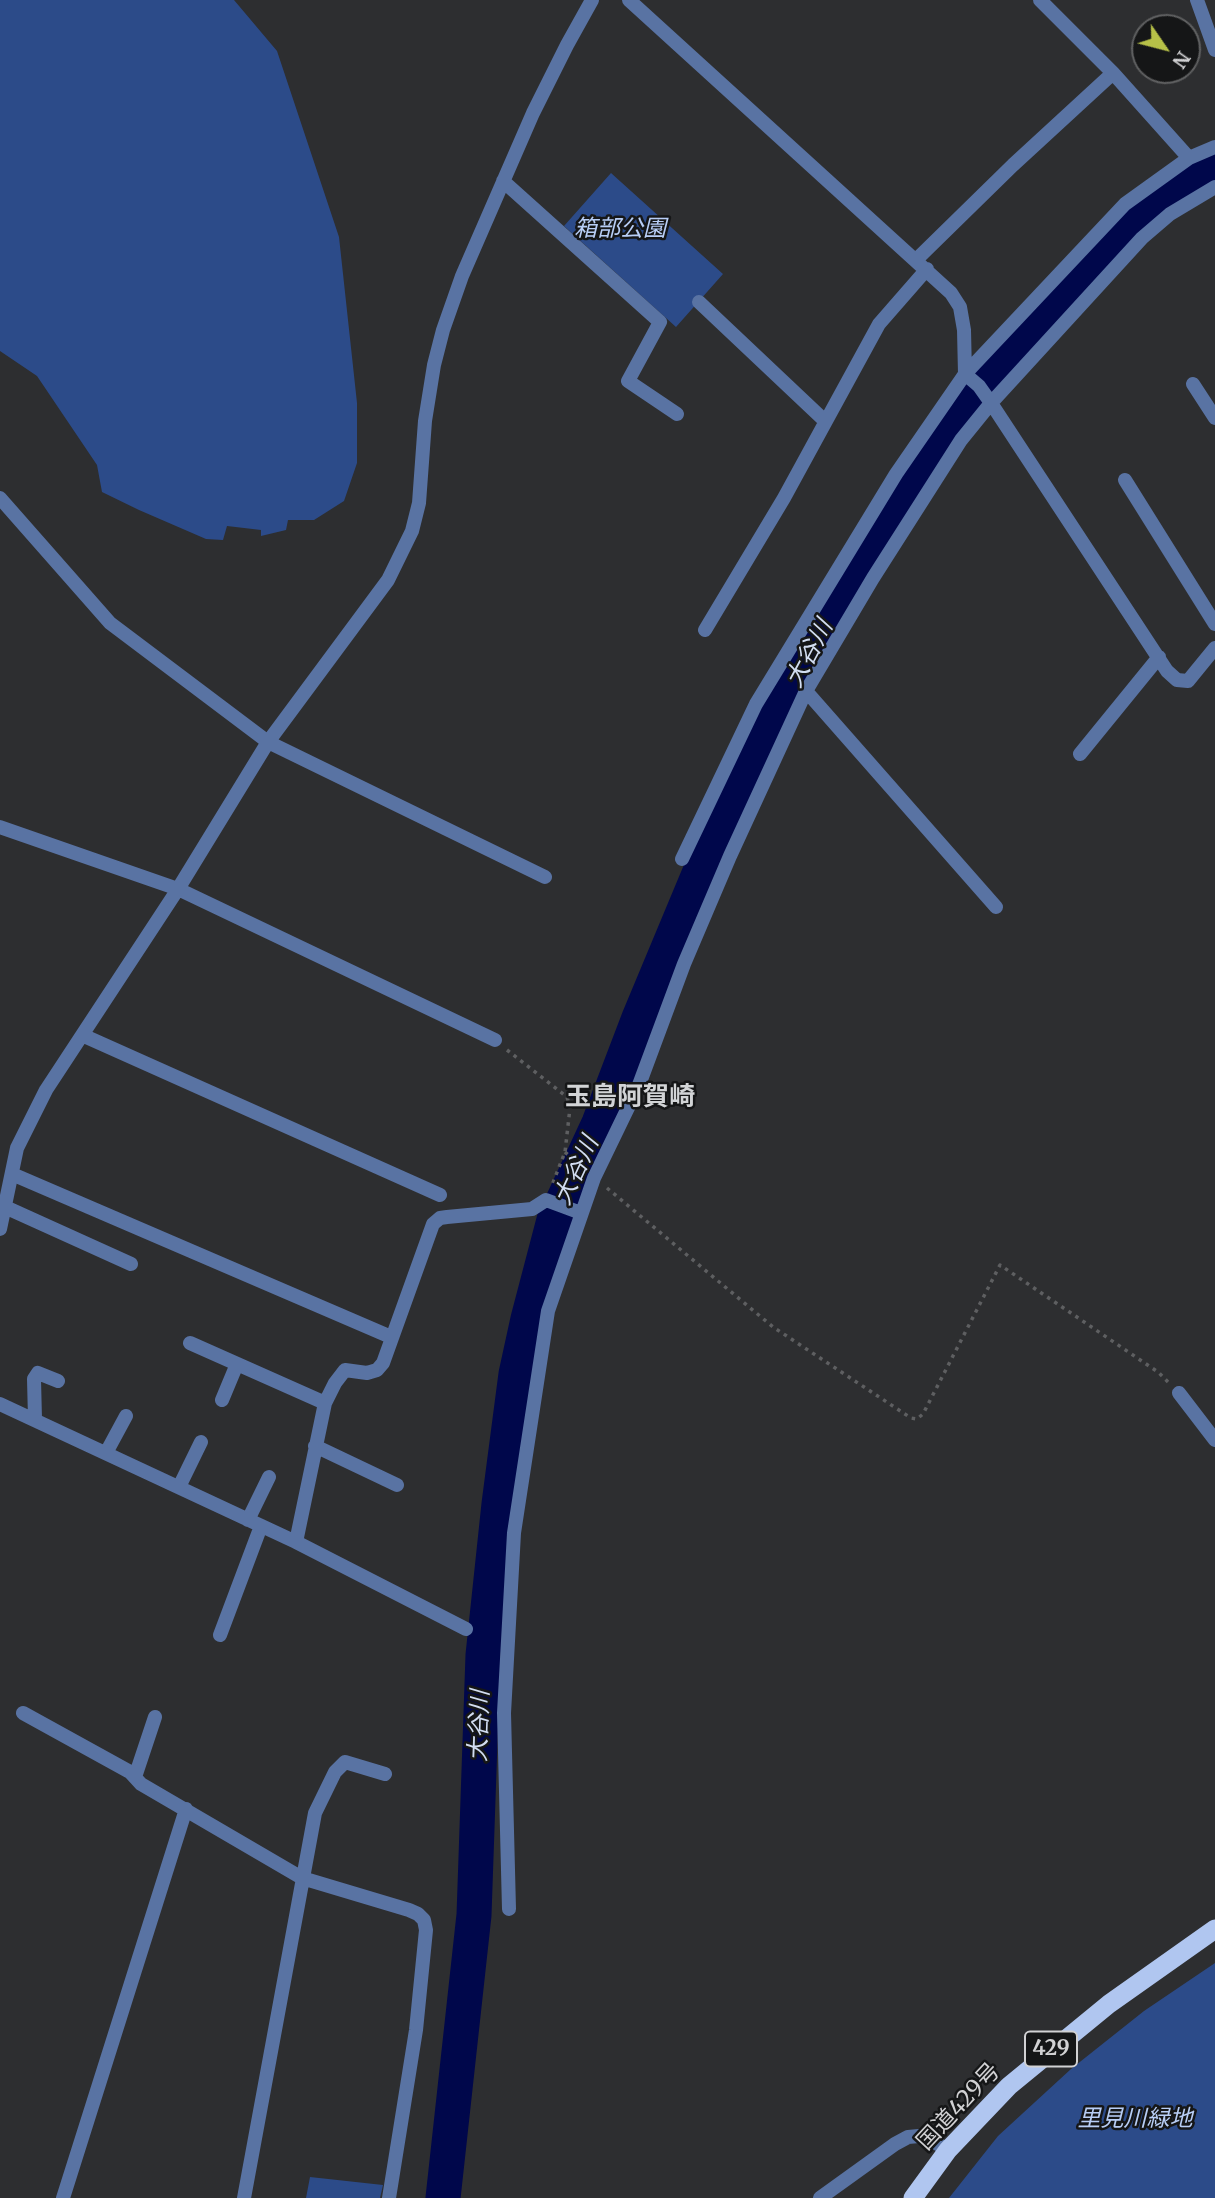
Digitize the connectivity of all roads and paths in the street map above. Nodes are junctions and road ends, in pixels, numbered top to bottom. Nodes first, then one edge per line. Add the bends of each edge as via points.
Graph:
1 (592, 0) edge
2 (629, 0) edge
3 (1040, 0) edge
4 (1197, 0) edge
5 (1215, 50) edge
6 (1113, 73) junction
7 (1215, 147) edge
8 (1189, 158) junction
9 (503, 181) junction
10 (1215, 187) edge
11 (922, 264) junction
12 (699, 302) dead end
13 (965, 374) junction
14 (1193, 384) dead end
15 (992, 403) junction
16 (677, 414) dead end
17 (1215, 418) edge
18 (825, 421) junction
19 (1125, 480) dead end
20 (0, 498) edge
21 (1215, 624) edge
22 (705, 630) dead end
23 (1215, 648) edge
24 (1159, 657) junction
25 (806, 691) junction
26 (268, 742) junction
27 (1080, 754) dead end
28 (0, 827) edge
29 (682, 859) dead end
30 (545, 877) dead end
31 (178, 889) junction
32 (996, 906) dead end
33 (82, 1035) junction
34 (495, 1040) joint
35 (565, 1152) junction
36 (12, 1174) junction
37 (591, 1175) junction
38 (440, 1195) dead end
39 (545, 1199) junction
40 (5, 1208) junction
41 (581, 1213) junction
42 (0, 1229) edge
43 (131, 1264) dead end
44 (391, 1336) junction
45 (190, 1343) dead end
46 (237, 1364) junction
47 (58, 1381) dead end
48 (1179, 1394) joint
49 (222, 1400) dead end
50 (325, 1403) junction
51 (0, 1404) edge
52 (126, 1416) dead end
53 (35, 1419) junction
54 (1215, 1440) edge
55 (201, 1442) dead end
56 (315, 1446) junction
57 (106, 1453) junction
58 (269, 1477) dead end
59 (397, 1485) dead end
60 (179, 1487) junction
61 (255, 1523) junction
62 (296, 1542) junction
63 (466, 1629) dead end
64 (220, 1634) dead end
65 (23, 1713) dead end
66 (155, 1717) dead end
67 (385, 1774) dead end
68 (135, 1777) junction
69 (186, 1809) junction
70 (302, 1878) junction
71 (509, 1909) dead end
72 (1215, 1929) edge
73 (948, 2150) junction
74 (63, 2198) edge
75 (244, 2198) edge
76 (389, 2198) edge
77 (820, 2198) edge
78 (913, 2198) edge

1 - 9 street
2 - 11 street
3 - 6 street
4 - 5 street
6 - 8 street
6 - 11 street via 1013,165
7 - 8 street
8 - 13 street via 1125,204
9 - 16 street via 660,322 628,381
9 - 26 street via 462,276 437,354 412,531 388,580
10 - 15 street via 1170,214 1142,238
11 - 13 street via 960,307
11 - 18 street via 879,324
12 - 18 street
13 - 15 street
13 - 29 street via 896,474 755,704
14 - 17 street
15 - 24 street
15 - 25 street via 961,440
18 - 22 street
19 - 21 street
20 - 26 street via 110,623
23 - 24 street via 1188,681 1177,680
24 - 27 street
25 - 32 street
25 - 37 street via 684,964 639,1085
26 - 30 street
26 - 31 street
28 - 31 street
31 - 33 street
31 - 34 street
33 - 36 street via 30,1120
33 - 38 street
34 - 35 path via 566,1097 570,1118
35 - 37 path
35 - 39 path
36 - 40 street
36 - 44 street
37 - 41 street
37 - 48 path via 773,1327 911,1418 923,1414 1000,1265 1158,1372
39 - 41 street
39 - 44 street via 532,1209 440,1218 433,1224
40 - 42 street
40 - 43 street
41 - 71 street via 548,1311 514,1533 504,1713
44 - 50 street via 377,1370 345,1370
45 - 46 street
46 - 49 street
46 - 50 street
47 - 53 street via 38,1373 34,1379
48 - 54 street
50 - 56 street
51 - 53 street
52 - 57 street
53 - 57 street
55 - 60 street
56 - 59 street
56 - 62 street
57 - 60 street
58 - 61 street
60 - 61 street
61 - 62 street
61 - 64 street
62 - 63 street
65 - 68 street
66 - 68 street
67 - 70 street via 345,1762 339,1766 315,1813
68 - 69 street
69 - 70 street
69 - 74 street
70 - 75 street
70 - 76 street via 418,1914 424,1920 416,2030
72 - 73 highway, 国道429号 / 429 via 1053,2048
73 - 77 street via 929,2139 908,2137
73 - 78 highway, 国道429号 / 429

